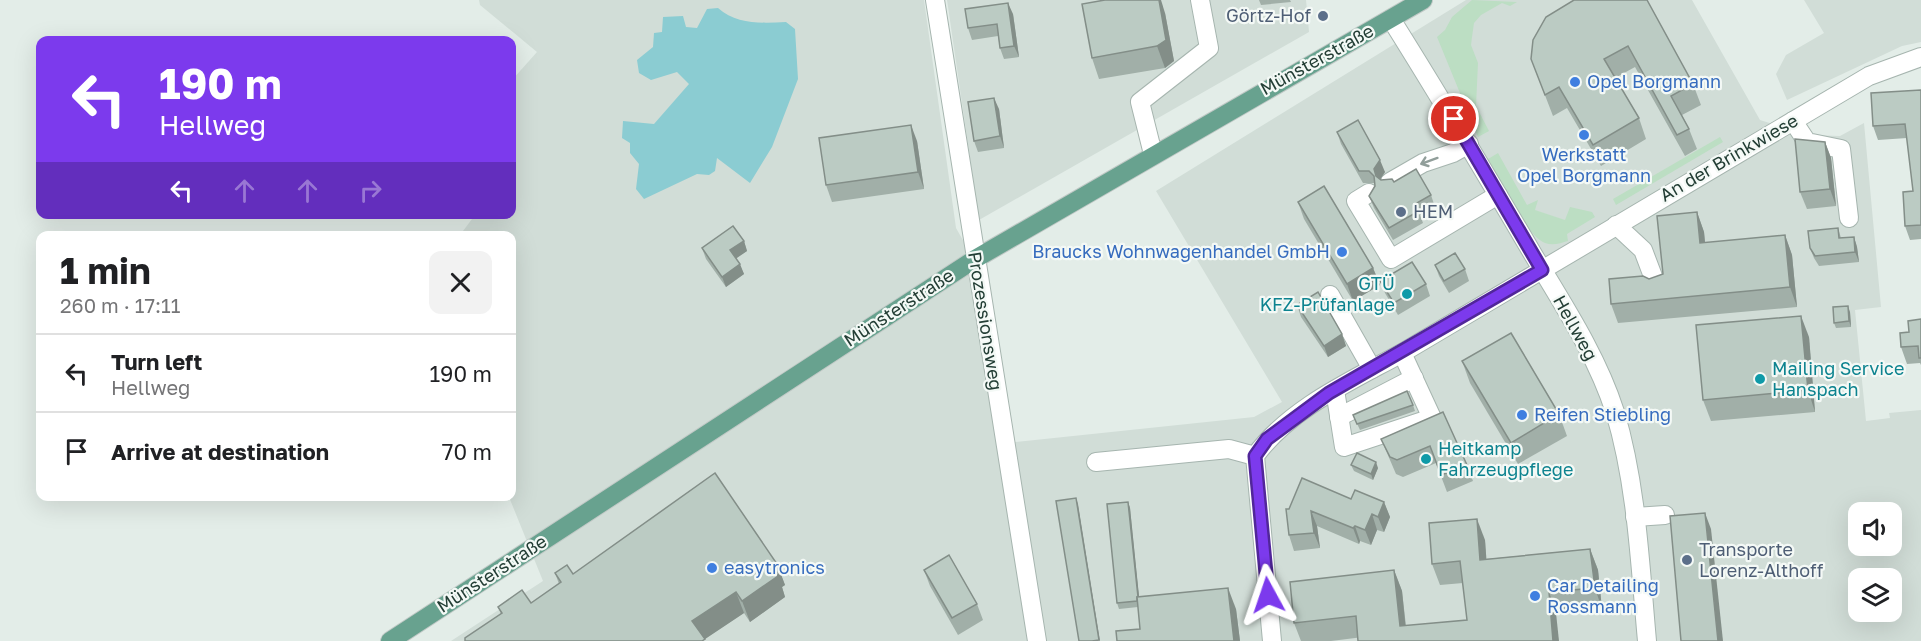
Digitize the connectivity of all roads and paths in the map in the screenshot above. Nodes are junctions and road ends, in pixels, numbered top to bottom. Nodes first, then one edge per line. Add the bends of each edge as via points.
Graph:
1 (935, 0) edge
2 (1200, 0) edge
3 (1423, 0) edge
4 (1391, 19) junction
5 (1921, 57) edge
6 (1793, 121) junction
7 (1469, 144) junction
8 (1153, 154) junction
9 (1390, 182) edge
10 (1369, 193) edge
11 (1498, 195) junction
12 (1849, 218) dead end
13 (1616, 225) junction
14 (975, 259) junction
15 (1542, 270) junction
16 (1657, 287) edge
17 (1330, 295) dead end
18 (1402, 353) junction
19 (1372, 369) junction
20 (1414, 378) junction
21 (1335, 390) junction
22 (1339, 417) junction
23 (1255, 456) junction
24 (1096, 462) dead end
25 (1665, 515) dead end
26 (1635, 517) junction
27 (390, 641) edge
28 (1037, 641) edge
29 (1272, 641) edge
30 (1647, 641) edge

1 - 14 street, Prozessionsweg
2 - 8 street via 1209,48 1140,102
3 - 4 main road, Münsterstraße
4 - 7 street, Hellweg
4 - 8 main road, Münsterstraße
5 - 6 street, An der Brinkwiese via 1869,76
6 - 12 street via 1807,142 1841,149
6 - 13 street, An der Brinkwiese
7 -> 9 street
7 - 11 street, Hellweg
8 - 14 main road, Münsterstraße
10 - 11 street via 1356,201 1391,259
11 - 15 street, Hellweg
13 - 15 street, An der Brinkwiese
13 - 16 street via 1643,250
14 - 27 main road, Münsterstraße
14 - 28 street, Prozessionsweg
15 - 18 street, An der Brinkwiese
15 - 26 street, Hellweg via 1580,333 1614,411 1630,476
17 - 19 street
18 - 19 street, An der Brinkwiese
18 - 20 street
19 - 21 street, An der Brinkwiese
20 - 22 street
20 - 22 street via 1432,418 1344,447
21 - 22 street
21 - 23 street, An der Brinkwiese via 1267,439
23 - 24 street via 1229,449
23 - 29 street
25 - 26 street
26 - 30 street, Hellweg

